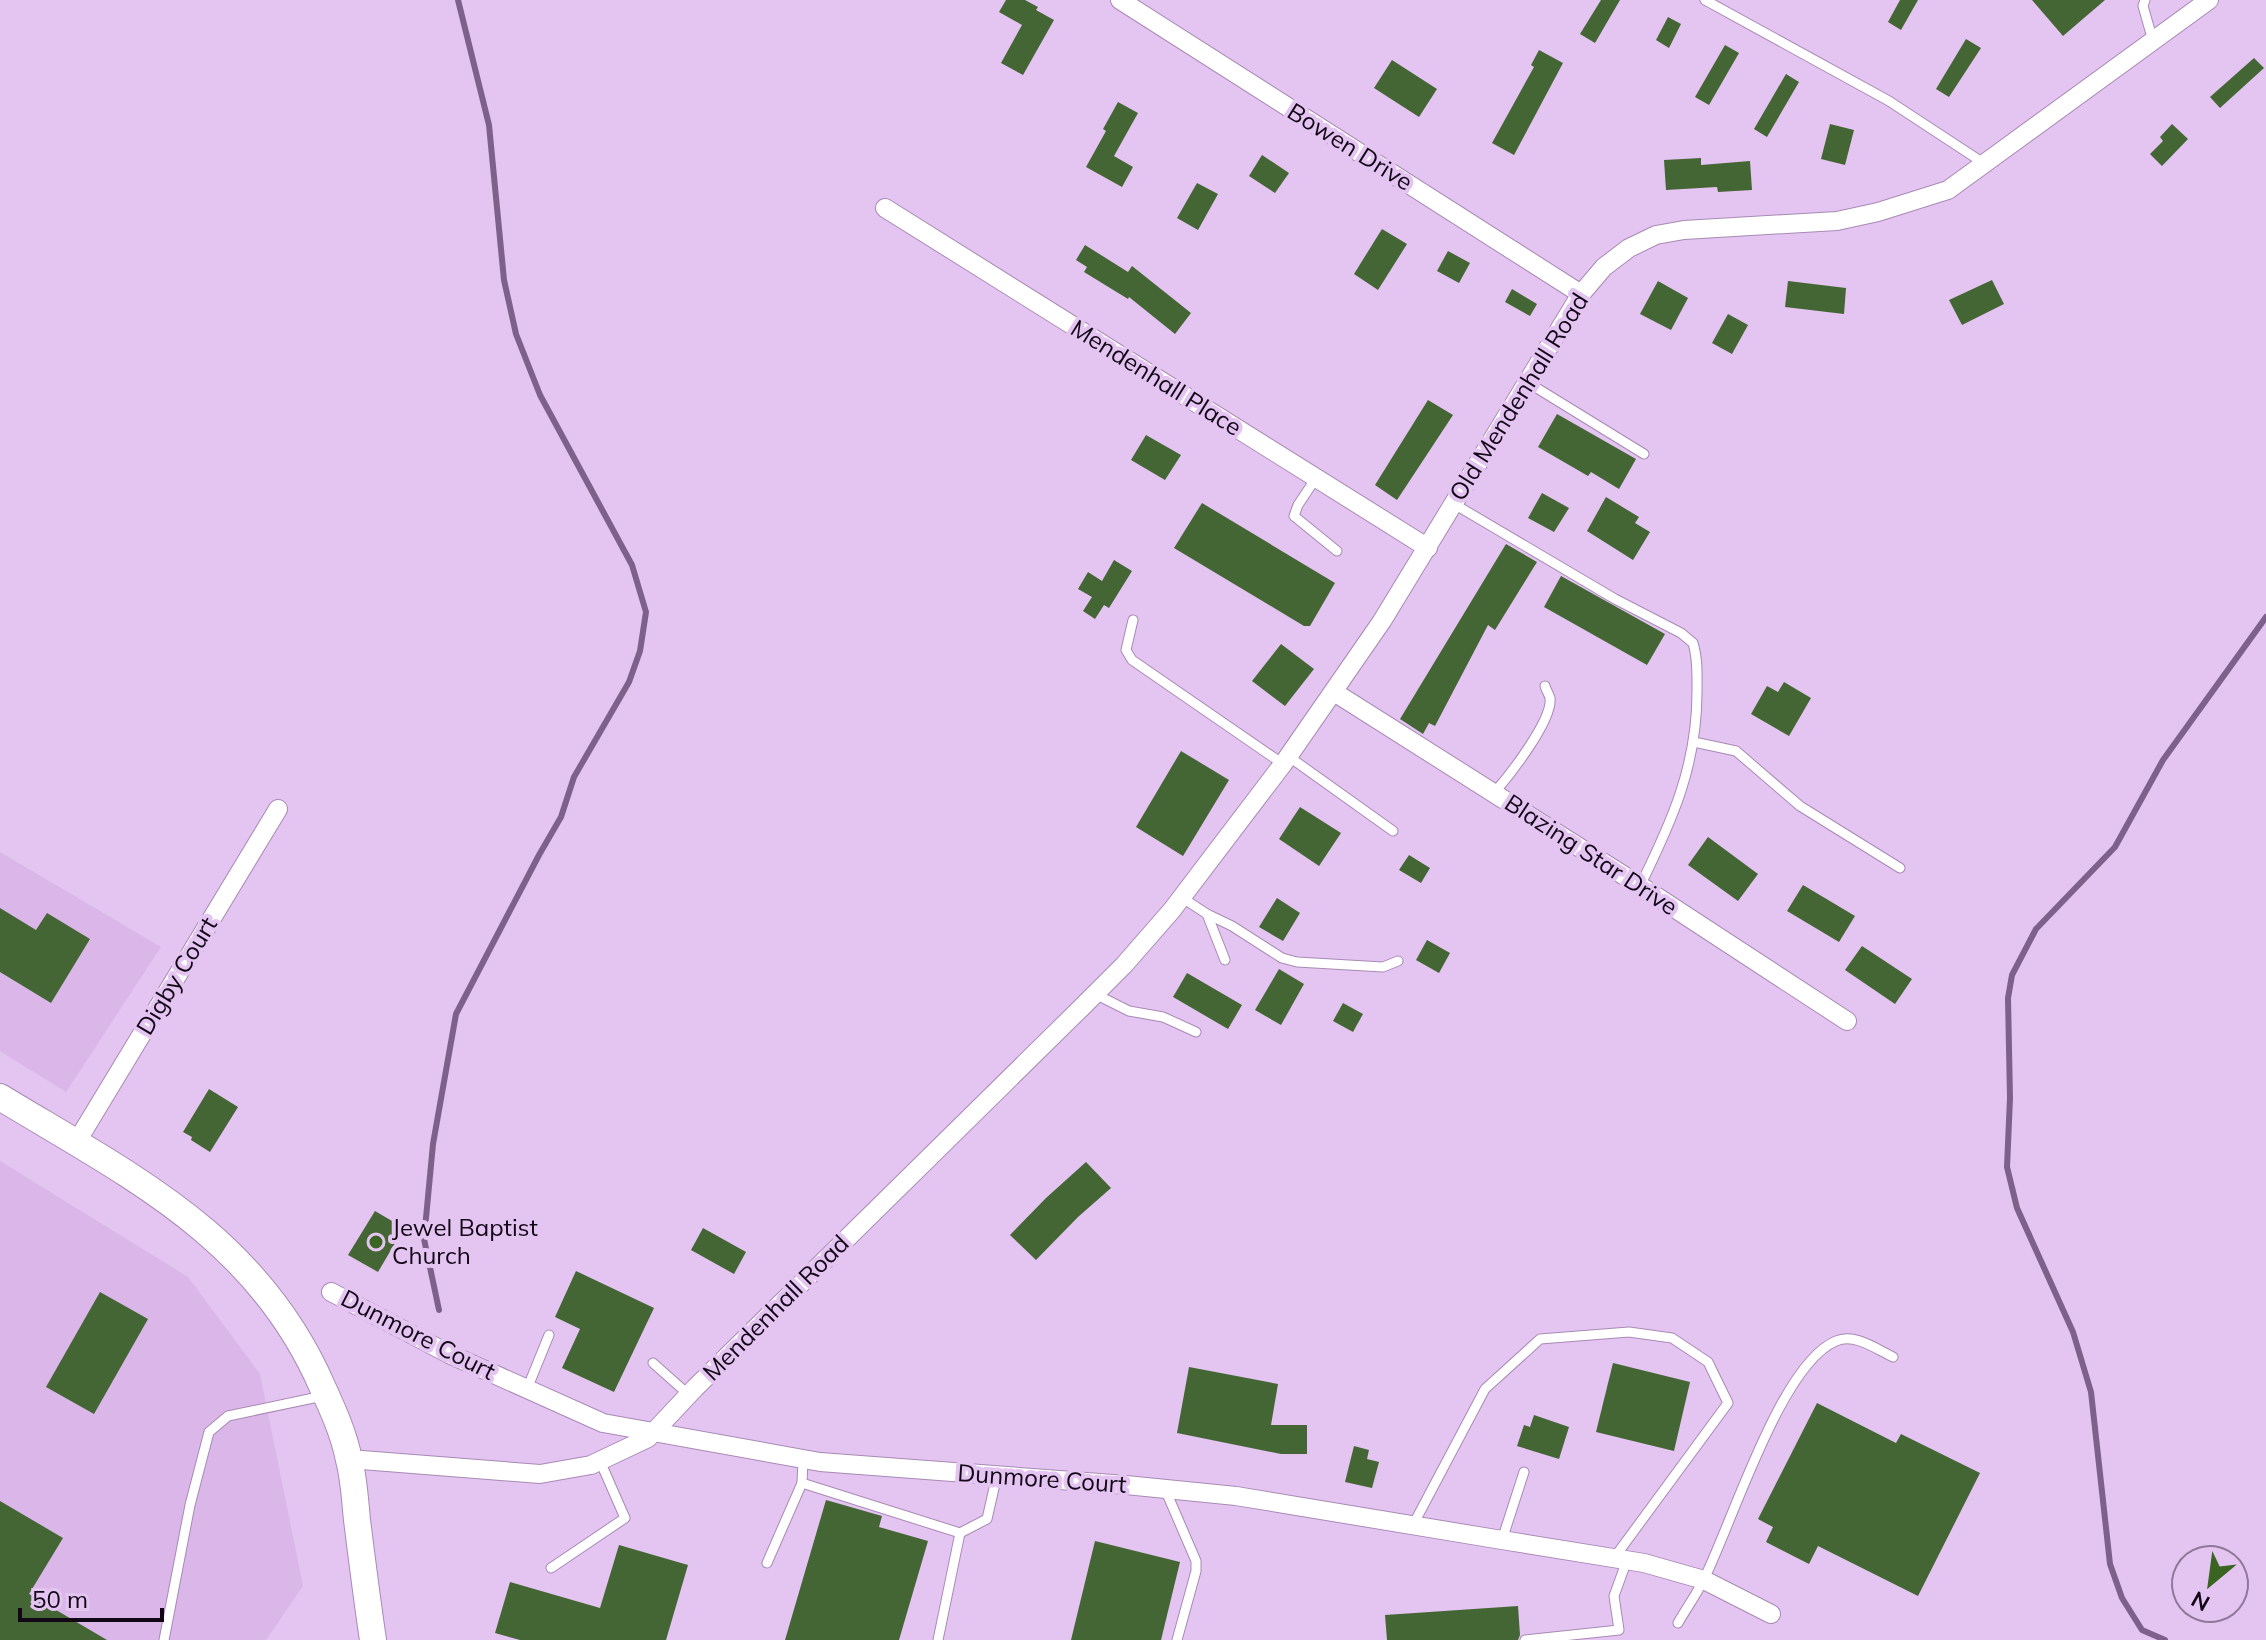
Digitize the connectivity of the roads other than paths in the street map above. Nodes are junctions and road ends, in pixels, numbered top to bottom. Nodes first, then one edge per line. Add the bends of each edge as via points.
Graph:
1 (1120, 0) edge
2 (1705, 0) edge
3 (2145, 0) edge
4 (2209, 0) edge
5 (2153, 41) junction
6 (1985, 164) junction
7 (885, 208) dead end
8 (1581, 294) junction
9 (1527, 382) junction
10 (1644, 454) dead end
11 (1316, 478) junction
12 (1454, 504) junction
13 (1428, 548) junction
14 (1337, 551) dead end
15 (1133, 620) dead end
16 (1545, 686) dead end
17 (1334, 692) junction
18 (1694, 742) junction
19 (1286, 760) junction
20 (1494, 793) junction
21 (278, 809) dead end
22 (1393, 831) dead end
23 (1900, 868) dead end
24 (1640, 886) junction
25 (1181, 897) junction
26 (1207, 914) junction
27 (1225, 960) dead end
28 (1398, 961) dead end
29 (1124, 965) joint
30 (1095, 994) junction
31 (1847, 1021) dead end
32 (1196, 1032) dead end
33 (0, 1097) edge
34 (76, 1143) junction
35 (331, 1292) dead end
36 (549, 1335) dead end
37 (1893, 1357) dead end
38 (653, 1363) dead end
39 (527, 1389) junction
40 (326, 1395) junction
41 (689, 1395) junction
42 (653, 1432) junction
43 (349, 1459) junction
44 (803, 1459) junction
45 (600, 1461) junction
46 (1524, 1472) dead end
47 (997, 1475) junction
48 (802, 1483) junction
49 (1165, 1489) junction
50 (1413, 1525) junction
51 (960, 1533) junction
52 (1502, 1540) junction
53 (1620, 1559) junction
54 (767, 1563) dead end
55 (551, 1568) dead end
56 (1704, 1580) junction
57 (1771, 1614) dead end
58 (1678, 1623) dead end
59 (164, 1640) edge
60 (373, 1640) edge
61 (938, 1640) edge
62 (1177, 1640) edge
63 (1525, 1640) edge

1 - 8 street, Bowen Drive
2 - 6 lane via 1889,101
3 - 5 lane
4 - 5 street, Old Mendenhall Road
5 - 6 street, Old Mendenhall Road
6 - 8 street, Old Mendenhall Road via 1948,190 1837,221 1656,235 1604,267
7 - 11 street, Mendenhall Place
8 - 9 street, Old Mendenhall Road
9 - 10 lane
9 - 12 street, Old Mendenhall Road
11 - 13 street, Mendenhall Place
11 - 14 lane via 1294,516
12 - 13 street, Old Mendenhall Road
12 - 18 lane via 1689,638 1697,670
13 - 17 street, Old Mendenhall Road
15 - 19 lane via 1126,650 1132,660
16 - 20 lane via 1550,698 1546,717
17 - 19 street, Old Mendenhall Road
17 - 20 street, Blazing Star Drive
18 - 23 lane via 1736,751 1800,806
18 - 24 lane via 1686,780
19 - 22 lane
19 - 25 street, Old Mendenhall Road
20 - 24 street, Blazing Star Drive
21 - 34 street, Digby Court
24 - 31 street, Blazing Star Drive
25 - 26 lane
25 - 29 street, Old Mendenhall Road
26 - 27 lane
26 - 28 lane via 1297,962 1383,967
29 - 30 street, Mendenhall Road
30 - 32 lane
30 - 41 street, Mendenhall Road
33 - 34 main road
34 - 40 main road via 197,1222 252,1274 293,1329
35 - 39 street, Dunmore Court
36 - 39 lane
37 - 56 lane via 1855,1339 1839,1339 1824,1348 1776,1415
38 - 41 lane
39 - 42 street, Dunmore Court via 603,1423
40 - 43 main road
40 - 59 lane via 228,1416 209,1432
41 - 42 street, Mendenhall Road
42 - 44 street, Dunmore Court
42 - 45 street, Mendenhall Road
43 - 45 street, Mendenhall Road via 540,1474
43 - 60 main road
44 - 47 street, Dunmore Court
44 - 48 lane
45 - 55 lane via 625,1518
46 - 52 lane
47 - 49 street, Dunmore Court
47 - 51 lane via 987,1519
48 - 51 lane
48 - 54 lane
49 - 50 street, Dunmore Court
49 - 62 lane via 1196,1561
50 - 52 street, Dunmore Court
50 - 53 lane via 1485,1389 1540,1339 1629,1332 1672,1338 1708,1362 1728,1403
51 - 61 lane
52 - 53 street, Dunmore Court
53 - 56 street, Dunmore Court
53 - 63 lane via 1614,1596 1619,1630
56 - 57 street, Dunmore Court
56 - 58 lane

